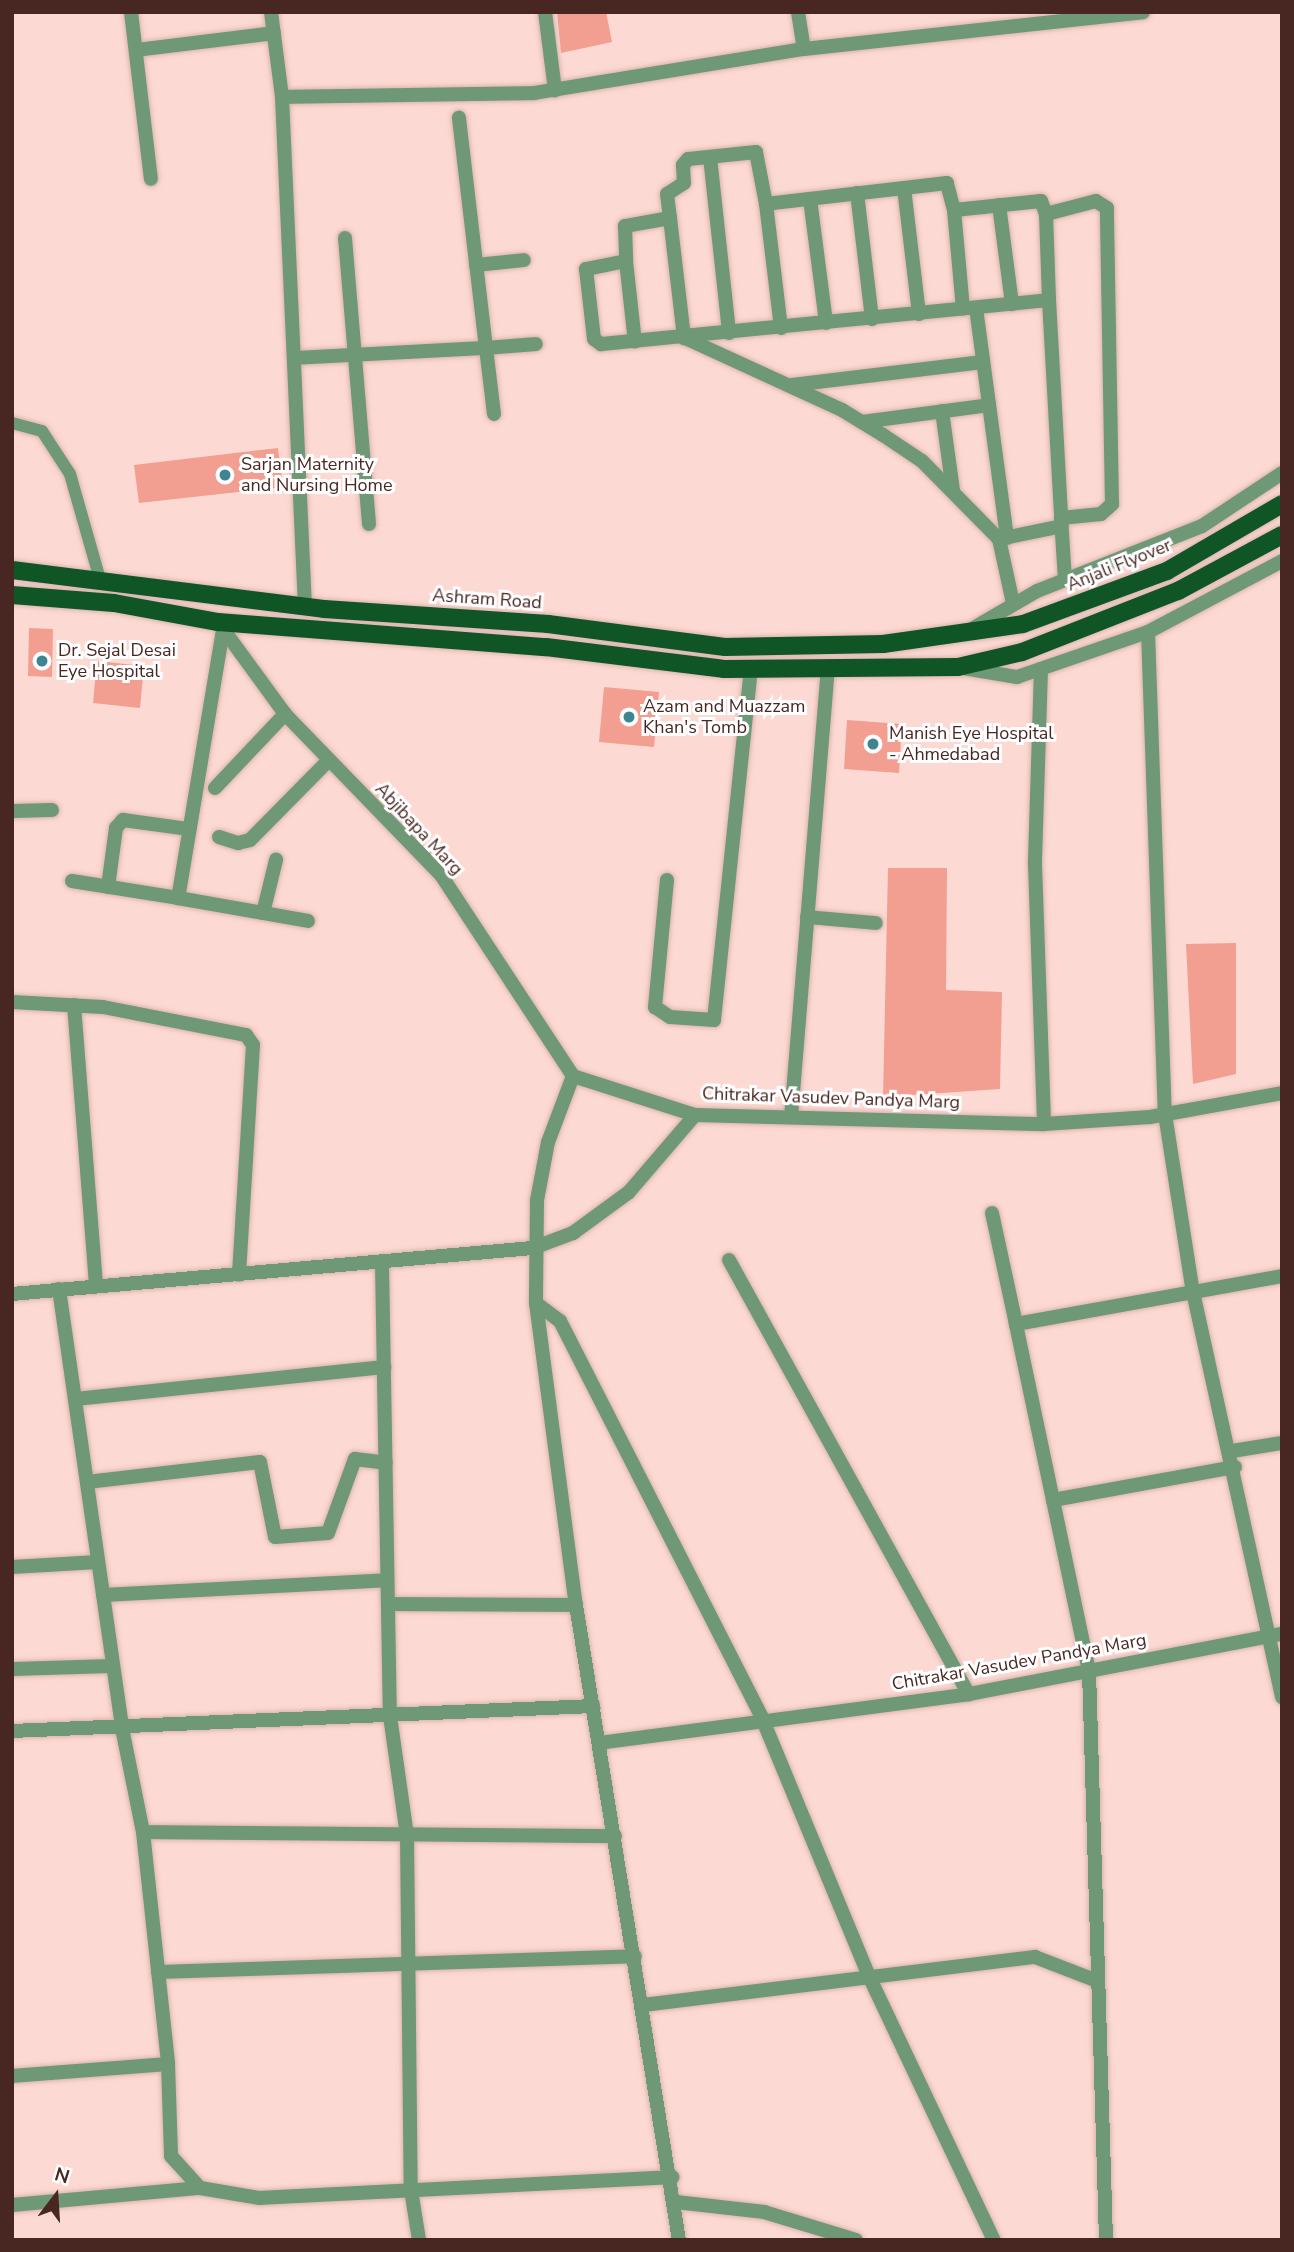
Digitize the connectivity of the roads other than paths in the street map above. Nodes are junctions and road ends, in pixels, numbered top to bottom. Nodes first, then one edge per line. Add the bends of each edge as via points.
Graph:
1 (131, 12) edge
2 (271, 12) edge
3 (545, 12) edge
4 (798, 12) edge
5 (1143, 12) edge
6 (1100, 15) edge
7 (274, 33) junction
8 (804, 49) junction
9 (136, 50) junction
10 (555, 90) junction
11 (282, 97) junction
12 (459, 118) dead end
13 (710, 157) junction
14 (151, 180) dead end
15 (904, 188) junction
16 (857, 193) junction
17 (810, 199) junction
18 (766, 204) junction
19 (999, 205) junction
20 (954, 210) junction
21 (1046, 214) junction
22 (670, 218) junction
23 (345, 238) dead end
24 (524, 260) dead end
25 (626, 261) junction
26 (476, 265) junction
27 (1049, 300) junction
28 (1012, 304) junction
29 (970, 309) junction
30 (919, 314) junction
31 (872, 319) junction
32 (826, 323) junction
33 (781, 328) junction
34 (729, 333) junction
35 (684, 338) junction
36 (635, 342) junction
37 (536, 345) dead end
38 (486, 348) junction
39 (356, 354) junction
40 (294, 358) junction
41 (984, 362) junction
42 (791, 385) junction
43 (989, 405) junction
44 (942, 411) junction
45 (494, 414) dead end
46 (862, 422) junction
47 (12, 423) edge
48 (1282, 473) edge
49 (953, 490) junction
50 (1282, 504) edge
51 (1061, 522) junction
52 (369, 524) dead end
53 (1282, 535) edge
54 (1003, 539) junction
55 (1282, 561) edge
56 (12, 570) edge
57 (100, 579) junction
58 (1065, 580) junction
59 (12, 595) edge
60 (1013, 603) junction
61 (305, 607) junction
62 (221, 626) junction
63 (1148, 632) junction
64 (959, 636) junction
65 (958, 667) junction
66 (828, 668) junction
67 (751, 669) junction
68 (1041, 669) junction
69 (285, 714) junction
70 (328, 761) junction
71 (215, 788) dead end
72 (52, 810) dead end
73 (12, 811) edge
74 (189, 830) junction
75 (219, 837) dead end
76 (276, 860) dead end
77 (667, 880) dead end
78 (72, 881) dead end
79 (108, 887) junction
80 (178, 898) junction
81 (263, 913) junction
82 (807, 917) junction
83 (308, 921) dead end
84 (876, 923) dead end
85 (12, 1002) edge
86 (74, 1004) junction
87 (573, 1076) junction
88 (1282, 1093) edge
89 (1165, 1114) junction
90 (695, 1115) junction
91 (791, 1117) junction
92 (1044, 1124) junction
93 (992, 1213) dead end
94 (533, 1248) junction
95 (729, 1260) dead end
96 (382, 1264) junction
97 (239, 1275) junction
98 (1282, 1276) edge
99 (96, 1284) junction
100 (59, 1289) junction
101 (1193, 1292) junction
102 (12, 1294) edge
103 (536, 1303) junction
104 (1016, 1324) junction
105 (384, 1367) junction
106 (75, 1399) junction
107 (1282, 1443) edge
108 (1232, 1451) junction
109 (386, 1462) junction
110 (1235, 1467) junction
111 (87, 1482) junction
112 (1053, 1500) junction
113 (98, 1562) junction
114 (12, 1567) edge
115 (387, 1580) junction
116 (103, 1595) junction
117 (388, 1604) junction
118 (576, 1605) junction
119 (1277, 1635) edge
120 (113, 1666) junction
121 (12, 1669) edge
122 (1089, 1671) junction
123 (969, 1694) junction
124 (1282, 1697) edge
125 (593, 1706) junction
126 (390, 1716) junction
127 (762, 1718) junction
128 (122, 1728) junction
129 (12, 1731) edge
130 (599, 1743) junction
131 (143, 1832) junction
132 (407, 1835) junction
133 (615, 1836) junction
134 (635, 1956) junction
135 (409, 1966) junction
136 (158, 1972) junction
137 (868, 1974) junction
138 (1095, 1980) junction
139 (643, 2005) junction
140 (167, 2064) junction
141 (12, 2076) edge
142 (672, 2177) junction
143 (200, 2188) junction
144 (411, 2190) junction
145 (676, 2202) junction
146 (12, 2206) edge
147 (419, 2240) edge
148 (679, 2240) edge
149 (856, 2240) edge
150 (994, 2240) edge
151 (1105, 2240) edge

1 - 9 street
2 - 7 street
3 - 10 street
4 - 8 street
5 - 6 street
6 - 8 street
7 - 9 street
7 - 11 street
8 - 10 street
9 - 14 street
10 - 11 street
11 - 40 street
12 - 26 street
13 - 18 street via 756,152
13 - 22 street via 685,161 684,183 667,194
13 - 34 street
15 - 16 street
15 - 20 street via 947,183
15 - 30 street
16 - 17 street
16 - 31 street
17 - 18 street
17 - 32 street
18 - 33 street
19 - 20 street
19 - 21 street via 1041,201
19 - 28 street
20 - 29 street
21 - 27 street
21 - 51 street via 1096,201 1107,208 1112,504 1101,514
22 - 25 street via 623,227
22 - 35 street
23 - 39 street
24 - 26 street
25 - 36 street
25 - 36 street via 586,269 594,340 601,344
26 - 38 street
27 - 28 street
27 - 51 street
28 - 29 street
29 - 30 street
29 - 41 street
30 - 31 street
31 - 32 street
32 - 33 street
33 - 34 street
34 - 35 street
35 - 36 street
35 - 42 street
37 - 38 street
38 - 39 street
38 - 45 street
39 - 40 street
39 - 52 street
40 - 61 street
41 - 42 street
41 - 43 street
42 - 46 street
43 - 44 street
43 - 54 street
44 - 46 street
44 - 49 street
46 - 49 street
47 - 57 lane via 42,431 69,474
48 - 58 street via 1202,526
49 - 54 street
50 - 64 main road, Anjali Flyover via 1167,572 1023,624
51 - 54 street
51 - 58 street
53 - 65 main road via 1178,592 1022,652
54 - 60 street
55 - 63 street
56 - 57 main road, Ashram Road
57 - 61 main road, Ashram Road
58 - 60 street
59 - 62 main road via 114,603
60 - 64 street
61 - 64 main road, Ashram Road via 548,624 725,647
62 - 67 main road
62 - 69 street, Abjibapa Marg
62 - 74 street
63 - 68 street
63 - 89 street
65 - 66 main road
65 - 68 street via 1017,677
66 - 67 main road
66 - 82 street
67 - 77 street via 714,1020 670,1017 655,1007
68 - 92 street via 1035,864
69 - 70 street, Abjibapa Marg
69 - 71 street
70 - 75 street via 250,840 237,843
70 - 87 street, Abjibapa Marg via 440,875
72 - 73 street
74 - 79 street via 123,820 116,828
74 - 80 street
76 - 81 street
78 - 79 street
79 - 80 street
80 - 81 street
81 - 83 street
82 - 84 street
82 - 91 street
85 - 86 street
86 - 97 street via 240,1033 250,1041
86 - 99 street
87 - 90 street, Chitrakar Vasudev Pandya Marg
87 - 94 street via 548,1142
88 - 89 street, Chitrakar Vasudev Pandya Marg
89 - 92 street, Chitrakar Vasudev Pandya Marg
89 - 101 street
90 - 91 street, Chitrakar Vasudev Pandya Marg
90 - 94 street via 629,1192 573,1233
91 - 92 street, Chitrakar Vasudev Pandya Marg
93 - 104 street
94 - 96 street
94 - 103 street
95 - 123 street
96 - 97 street
96 - 105 street
97 - 99 street
98 - 101 street
99 - 100 street
100 - 102 street
100 - 106 street
101 - 104 street
101 - 108 street
103 - 118 street
103 - 127 street via 559,1321
104 - 112 street
105 - 106 street
105 - 109 street
106 - 111 street
107 - 108 street
108 - 110 street
109 - 111 street via 355,1459 328,1532 275,1536 260,1462
109 - 115 street
110 - 112 street
110 - 119 street
111 - 113 street
112 - 122 street
113 - 114 street
113 - 116 street
115 - 116 street
115 - 117 street
116 - 120 street
117 - 118 street
117 - 126 street
118 - 125 street
119 - 122 street, Chitrakar Vasudev Pandya Marg
119 - 124 street
120 - 121 street
120 - 128 street
122 - 123 street, Chitrakar Vasudev Pandya Marg
122 - 138 street
123 - 127 street, Chitrakar Vasudev Pandya Marg
125 - 126 street
125 - 130 street
126 - 128 street
126 - 132 street
127 - 130 street, Chitrakar Vasudev Pandya Marg
127 - 137 street
128 - 129 street
128 - 131 street
130 - 133 street
131 - 132 street
131 - 136 street
132 - 133 street
132 - 135 street
133 - 134 street
134 - 135 street
134 - 139 street
135 - 136 street
135 - 144 street
136 - 140 street
137 - 138 street via 988,1967 1035,1957
137 - 139 street
137 - 150 street
138 - 151 street
139 - 142 street
140 - 141 street
140 - 143 street via 171,2156
142 - 144 street
142 - 145 street
143 - 144 street via 260,2198
143 - 146 street
144 - 147 street
145 - 148 street
145 - 149 street via 764,2212

